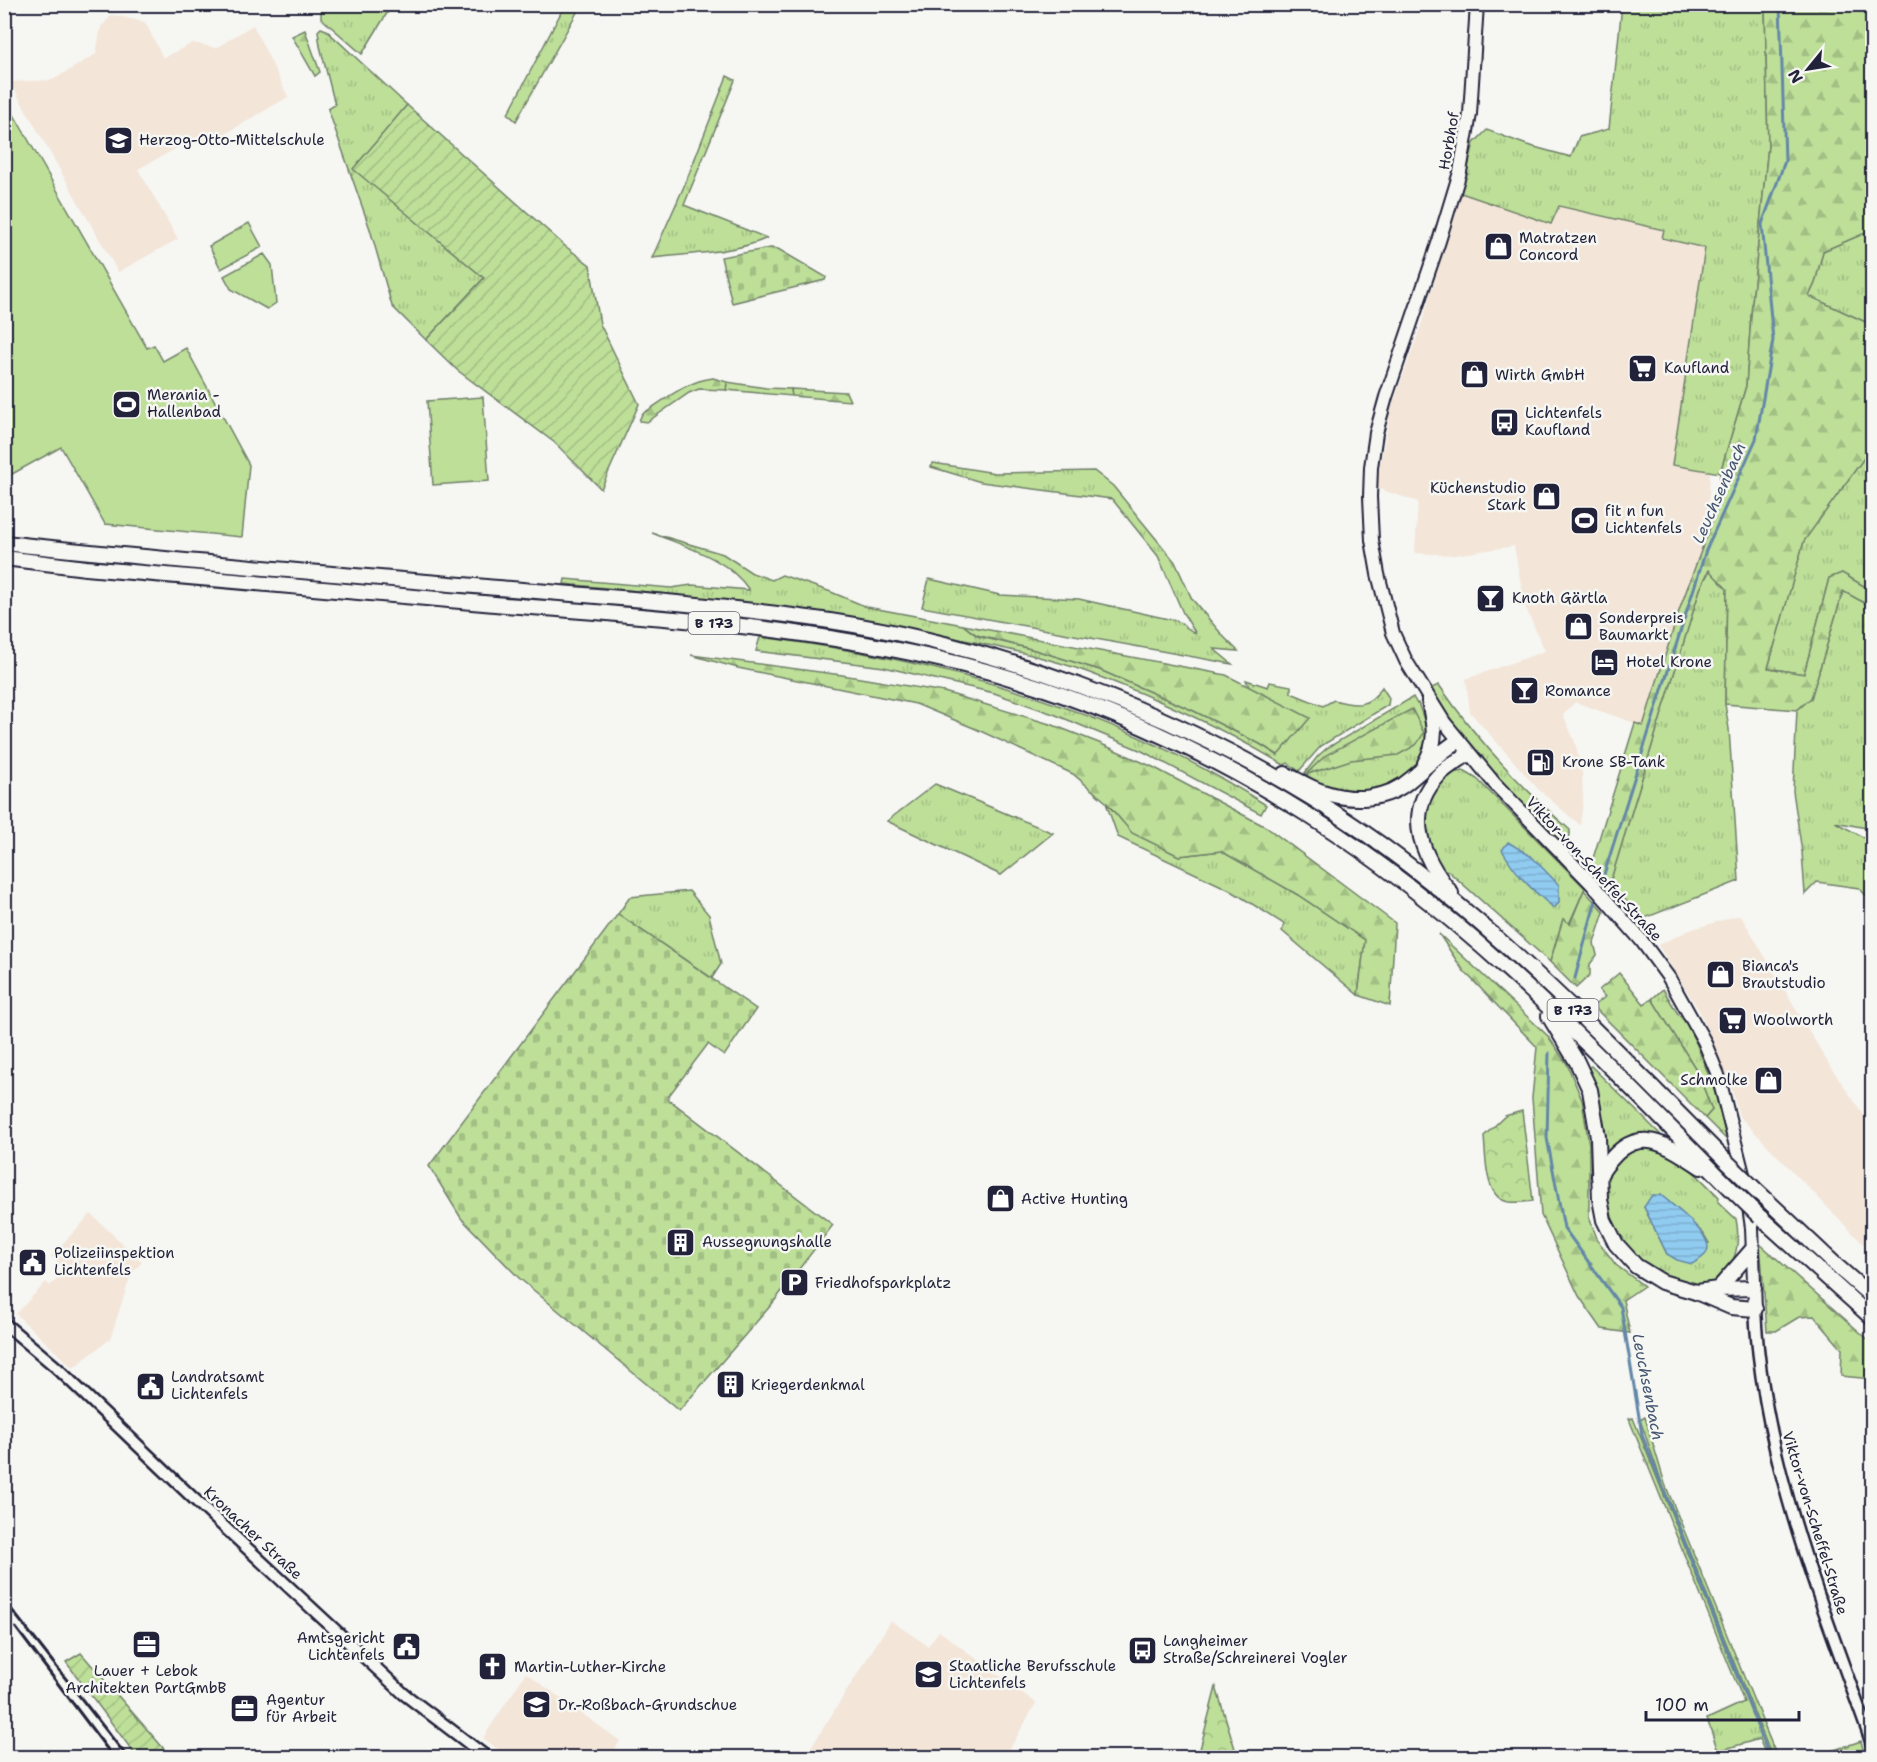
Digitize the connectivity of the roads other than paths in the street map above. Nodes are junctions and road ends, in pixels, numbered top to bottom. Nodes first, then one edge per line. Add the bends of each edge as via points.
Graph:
1 (1478, 4) edge
2 (1426, 278) joint
3 (4, 543) edge
4 (4, 558) edge
5 (1429, 701) junction
6 (1458, 741) junction
7 (1468, 754) junction
8 (1240, 757) junction
9 (1422, 768) junction
10 (1468, 913) junction
11 (1532, 992) junction
12 (1599, 1176) junction
13 (1729, 1187) junction
14 (1752, 1250) junction
15 (1754, 1288) junction
16 (1718, 1289) junction
17 (1696, 1292) junction
18 (1872, 1297) edge
19 (1755, 1309) junction
20 (1872, 1318) edge
21 (4, 1323) edge
22 (1872, 1744) edge
23 (488, 1758) edge

1 - 2 main road, Horbhof via 1464,150
2 - 5 main road, Viktor-von-Scheffel-Straße via 1386,396 1376,433 1371,480 1372,540 1378,574 1394,633
3 - 8 highway, B 173 via 711,607 879,630 1001,660 1085,688 1149,713
4 - 11 highway, B 173 via 695,621 829,638 962,664 1090,706 1248,779 1374,859 1464,930
5 - 6 main road, Viktor-von-Scheffel-Straße
5 - 9 highway via 1434,740
6 - 7 main road, Viktor-von-Scheffel-Straße
6 - 9 highway
7 - 10 highway via 1438,776 1427,792 1418,819 1425,855
7 - 14 main road, Viktor-von-Scheffel-Straße via 1610,904 1669,978 1718,1075 1746,1186
8 - 9 highway via 1322,792 1347,798 1382,795 1404,784
8 - 10 highway, B 173 via 1379,843
10 - 18 highway, B 173, bridge via 1544,981 1755,1189
11 - 12 highway via 1578,1062 1590,1090
11 - 13 highway, B 173
12 - 13 highway via 1623,1146 1646,1140 1672,1148
12 - 17 highway via 1604,1220 1626,1256 1662,1282
13 - 20 highway, B 173, bridge
14 - 15 main road, Viktor-von-Scheffel-Straße
14 - 16 highway
15 - 16 highway
15 - 19 main road, Viktor-von-Scheffel-Straße
16 - 17 highway
17 - 19 highway via 1731,1307
19 - 22 street, Viktor-von-Scheffel-Straße via 1763,1392 1780,1473
21 - 23 street, Kronacher Straße via 56,1367 404,1694

